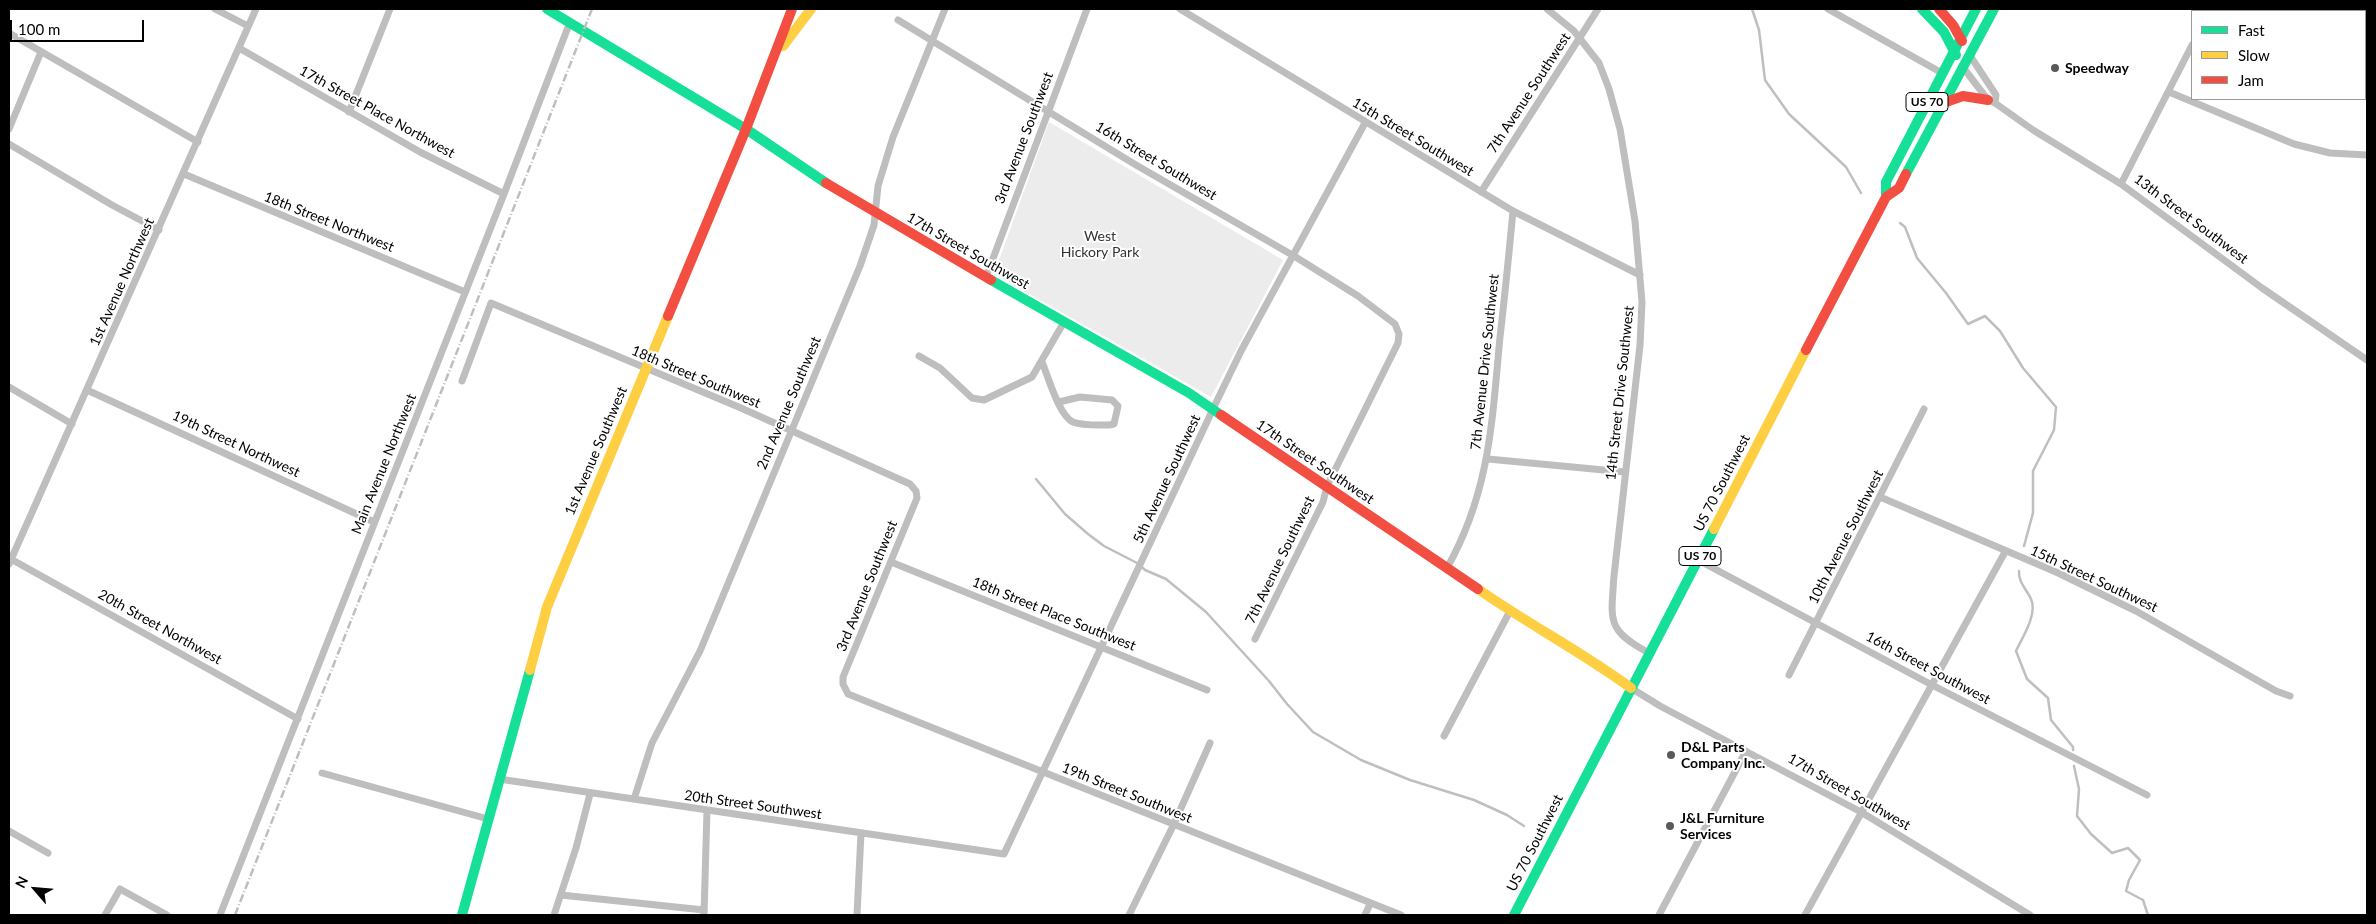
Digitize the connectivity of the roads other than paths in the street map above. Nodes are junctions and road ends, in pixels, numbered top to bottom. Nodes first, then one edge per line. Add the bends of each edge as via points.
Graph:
1 (215, 9) edge
2 (256, 9) edge
3 (390, 9) edge
4 (547, 9) edge
5 (792, 9) edge
6 (811, 9) edge
7 (945, 9) edge
8 (1087, 9) edge
9 (1180, 9) edge
10 (1547, 9) edge
11 (1598, 9) edge
12 (1828, 9) edge
13 (1922, 9) edge
14 (1939, 9) edge
15 (1976, 9) edge
16 (1994, 9) edge
17 (898, 20) dead end
18 (570, 22) junction
19 (248, 26) junction
20 (9, 33) edge
21 (1580, 38) junction
22 (1961, 38) junction
23 (932, 40) junction
24 (239, 48) junction
25 (2191, 48) edge
26 (1954, 50) junction
27 (41, 52) junction
28 (1969, 54) junction
29 (1962, 66) junction
30 (768, 73) junction
31 (1942, 73) junction
32 (2169, 92) junction
33 (1992, 102) junction
34 (1943, 104) junction
35 (1048, 110) junction
36 (349, 112) junction
37 (1365, 122) junction
38 (9, 129) edge
39 (746, 129) junction
40 (198, 142) junction
41 (9, 144) edge
42 (2367, 155) edge
43 (184, 174) junction
44 (2121, 184) junction
45 (1480, 192) junction
46 (504, 194) junction
47 (1886, 197) junction
48 (1513, 211) junction
49 (876, 214) junction
50 (159, 230) junction
51 (1294, 256) junction
52 (1640, 275) junction
53 (986, 277) junction
54 (465, 292) junction
55 (1064, 322) junction
56 (1398, 329) joint
57 (919, 356) dead end
58 (2367, 360) edge
59 (1042, 362) junction
60 (646, 369) junction
61 (462, 381) dead end
62 (9, 387) edge
63 (87, 390) junction
64 (1059, 402) junction
65 (1213, 409) junction
66 (1924, 409) dead end
67 (72, 424) junction
68 (792, 431) junction
69 (1488, 459) junction
70 (1625, 472) junction
71 (1327, 486) junction
72 (916, 491) joint
73 (1880, 497) junction
74 (374, 522) junction
75 (2005, 552) junction
76 (9, 560) edge
77 (1698, 560) junction
78 (891, 562) junction
79 (1447, 568) junction
80 (1510, 610) junction
81 (1817, 622) junction
82 (1254, 639) dead end
83 (1102, 647) junction
84 (1650, 653) junction
85 (1789, 675) dead end
86 (1932, 685) junction
87 (1631, 688) junction
88 (845, 690) joint
89 (1207, 690) dead end
90 (2290, 696) dead end
91 (298, 718) junction
92 (1444, 736) dead end
93 (1210, 743) dead end
94 (1746, 751) junction
95 (1043, 772) junction
96 (322, 773) dead end
97 (499, 779) junction
98 (590, 794) junction
99 (2147, 795) dead end
100 (634, 799) junction
101 (707, 810) junction
102 (1861, 812) junction
103 (488, 819) junction
104 (1174, 826) junction
105 (9, 832) edge
106 (861, 833) junction
107 (48, 853) dead end
108 (1004, 854) joint
109 (561, 895) junction
110 (1370, 904) junction
111 (704, 912) edge
112 (105, 915) edge
113 (167, 915) edge
114 (220, 915) edge
115 (462, 915) edge
116 (554, 915) edge
117 (857, 915) edge
118 (1129, 915) edge
119 (1365, 915) edge
120 (1401, 915) edge
121 (1514, 915) edge
122 (1659, 915) edge
123 (1804, 915) edge
124 (2030, 915) edge

1 - 19 street
2 - 19 street, 1st Avenue Northwest
3 - 36 street
4 - 18 main road, 17th Street Southwest
5 - 30 main road, 1st Avenue Southwest
6 - 30 main road via 788,37
7 - 23 street, 2nd Avenue Southwest
8 - 35 street, 3rd Avenue Southwest
9 - 37 street, 15th Street Southwest
10 - 21 street, 14th Street Drive Southwest
11 - 21 street, 7th Avenue Southwest
12 - 31 street
13 - 26 main road, 13th Street Southwest via 1944,32
14 - 22 main road, 13th Street Southwest
15 - 22 main road, US 70 Southwest / US 70
16 - 28 main road, US 70 Southwest / US 70
17 - 23 street, 16th Street Southwest
18 - 39 main road, 17th Street Southwest
18 - 46 street, Main Avenue Northwest
19 - 24 street, 1st Avenue Northwest
20 - 27 street
21 - 45 street, 7th Avenue Southwest
21 - 52 street, 14th Street Drive Southwest via 1598,63 1617,116 1635,221
22 - 26 main road, US 70 Southwest / US 70
22 - 28 main road, 13th Street Southwest
23 - 35 street, 16th Street Southwest
23 - 49 street, 2nd Avenue Southwest via 893,137 878,186
24 - 36 street, 17th Street Place Northwest
24 - 40 street, 1st Avenue Northwest
25 - 32 street
26 - 29 main road, 13th Street Southwest
26 - 31 main road, US 70 Southwest / US 70
27 - 38 street
27 - 40 street
28 - 29 main road, US 70 Southwest / US 70
28 - 33 street, 13th Street Southwest via 1996,95
29 - 33 street, 13th Street Southwest
29 - 34 main road, US 70 Southwest / US 70
30 - 39 main road, 1st Avenue Southwest
31 - 47 main road, US 70 Southwest / US 70 via 1886,182
32 - 42 street via 2294,144 2330,154
32 - 44 street
33 - 34 main road via 1963,96
33 - 44 street, 13th Street Southwest
34 - 47 main road, US 70 Southwest / US 70 via 1899,188
35 - 51 street, 16th Street Southwest
35 - 53 street, 3rd Avenue Southwest
36 - 46 street, 17th Street Place Northwest
37 - 45 street, 15th Street Southwest
37 - 51 street, 5th Avenue Southwest
39 - 49 main road, 17th Street Southwest
39 - 60 main road, 1st Avenue Southwest
40 - 43 street, 1st Avenue Northwest
41 - 50 street via 112,206
43 - 50 street, 1st Avenue Northwest
43 - 54 street, 18th Street Northwest
44 - 58 street, 13th Street Southwest via 2255,283
45 - 48 street, 15th Street Southwest
46 - 54 street, Main Avenue Northwest
47 - 77 main road, US 70 Southwest / US 70
48 - 52 street, 15th Street Southwest
48 - 69 street, 7th Avenue Drive Southwest
49 - 53 main road, 17th Street Southwest
49 - 68 street, 2nd Avenue Southwest via 860,266
50 - 63 street, 1st Avenue Northwest
51 - 56 street, 16th Street Southwest via 1358,296 1389,318
51 - 65 street, 5th Avenue Southwest
52 - 70 street, 14th Street Drive Southwest via 1640,345
53 - 55 main road, 17th Street Southwest
54 - 74 street, Main Avenue Northwest
55 - 59 street
55 - 65 main road, 17th Street Southwest
56 - 71 street, 7th Avenue Southwest via 1398,343
57 - 59 street via 940,368 966,394 978,400 1026,382
59 - 64 street
60 - 61 street, 18th Street Southwest via 491,303
60 - 68 street, 18th Street Southwest
60 - 97 main road, 1st Avenue Southwest via 547,607
62 - 67 street
63 - 67 street, 1st Avenue Northwest
63 - 74 street, 19th Street Northwest
64 - 64 street via 1064,415 1075,423 1109,425 1117,419 1118,406 1112,400 1080,397
65 - 71 main road, 17th Street Southwest
65 - 83 street, 5th Avenue Southwest
66 - 73 street, 10th Avenue Southwest
67 - 76 street, 1st Avenue Northwest
68 - 72 street, 18th Street Southwest via 910,484
68 - 100 street, 2nd Avenue Southwest via 700,651 652,743
69 - 70 street
69 - 79 street, 7th Avenue Drive Southwest via 1469,521
70 - 84 street, 14th Street Drive Southwest via 1612,614 1623,638
71 - 79 main road, 17th Street Southwest
71 - 82 street, 7th Avenue Southwest via 1319,510
72 - 78 street, 3rd Avenue Southwest via 917,498
73 - 75 street, 15th Street Southwest
73 - 81 street, 10th Avenue Southwest
74 - 91 street, Main Avenue Northwest
75 - 86 street
75 - 90 street, 15th Street Southwest via 2056,572 2136,611
76 - 91 street, 20th Street Northwest
77 - 81 street, 16th Street Southwest
77 - 84 main road, US 70 Southwest / US 70
78 - 83 street, 18th Street Place Southwest
78 - 88 street, 3rd Avenue Southwest via 843,678
79 - 80 main road, 17th Street Southwest
80 - 87 main road, 17th Street Southwest via 1599,664
80 - 92 street
81 - 85 street, 10th Avenue Southwest
81 - 86 street, 16th Street Southwest
83 - 89 street, 18th Street Place Southwest
83 - 95 street, 5th Avenue Southwest
84 - 87 main road, US 70 Southwest / US 70
86 - 99 street, 16th Street Southwest
86 - 102 street
87 - 94 street, 17th Street Southwest
87 - 121 main road, US 70 Southwest / US 70
88 - 95 street, 19th Street Southwest via 848,694
91 - 114 street, Main Avenue Northwest
93 - 104 street
94 - 102 street, 17th Street Southwest
94 - 122 street
95 - 104 street, 19th Street Southwest
95 - 108 street, 5th Avenue Southwest
96 - 103 street
97 - 98 street, 20th Street Southwest
97 - 103 main road, 1st Avenue Southwest
98 - 100 street, 20th Street Southwest
98 - 109 street
100 - 101 street, 20th Street Southwest
101 - 106 street, 20th Street Southwest
101 - 111 street
102 - 123 street
102 - 124 street, 17th Street Southwest
103 - 115 main road, 1st Avenue Southwest
104 - 110 street, 19th Street Southwest
104 - 118 street
105 - 107 street
106 - 108 street, 20th Street Southwest
106 - 117 street
109 - 111 street
109 - 116 street
110 - 119 street
110 - 120 street, 19th Street Southwest
112 - 113 street via 120,889

